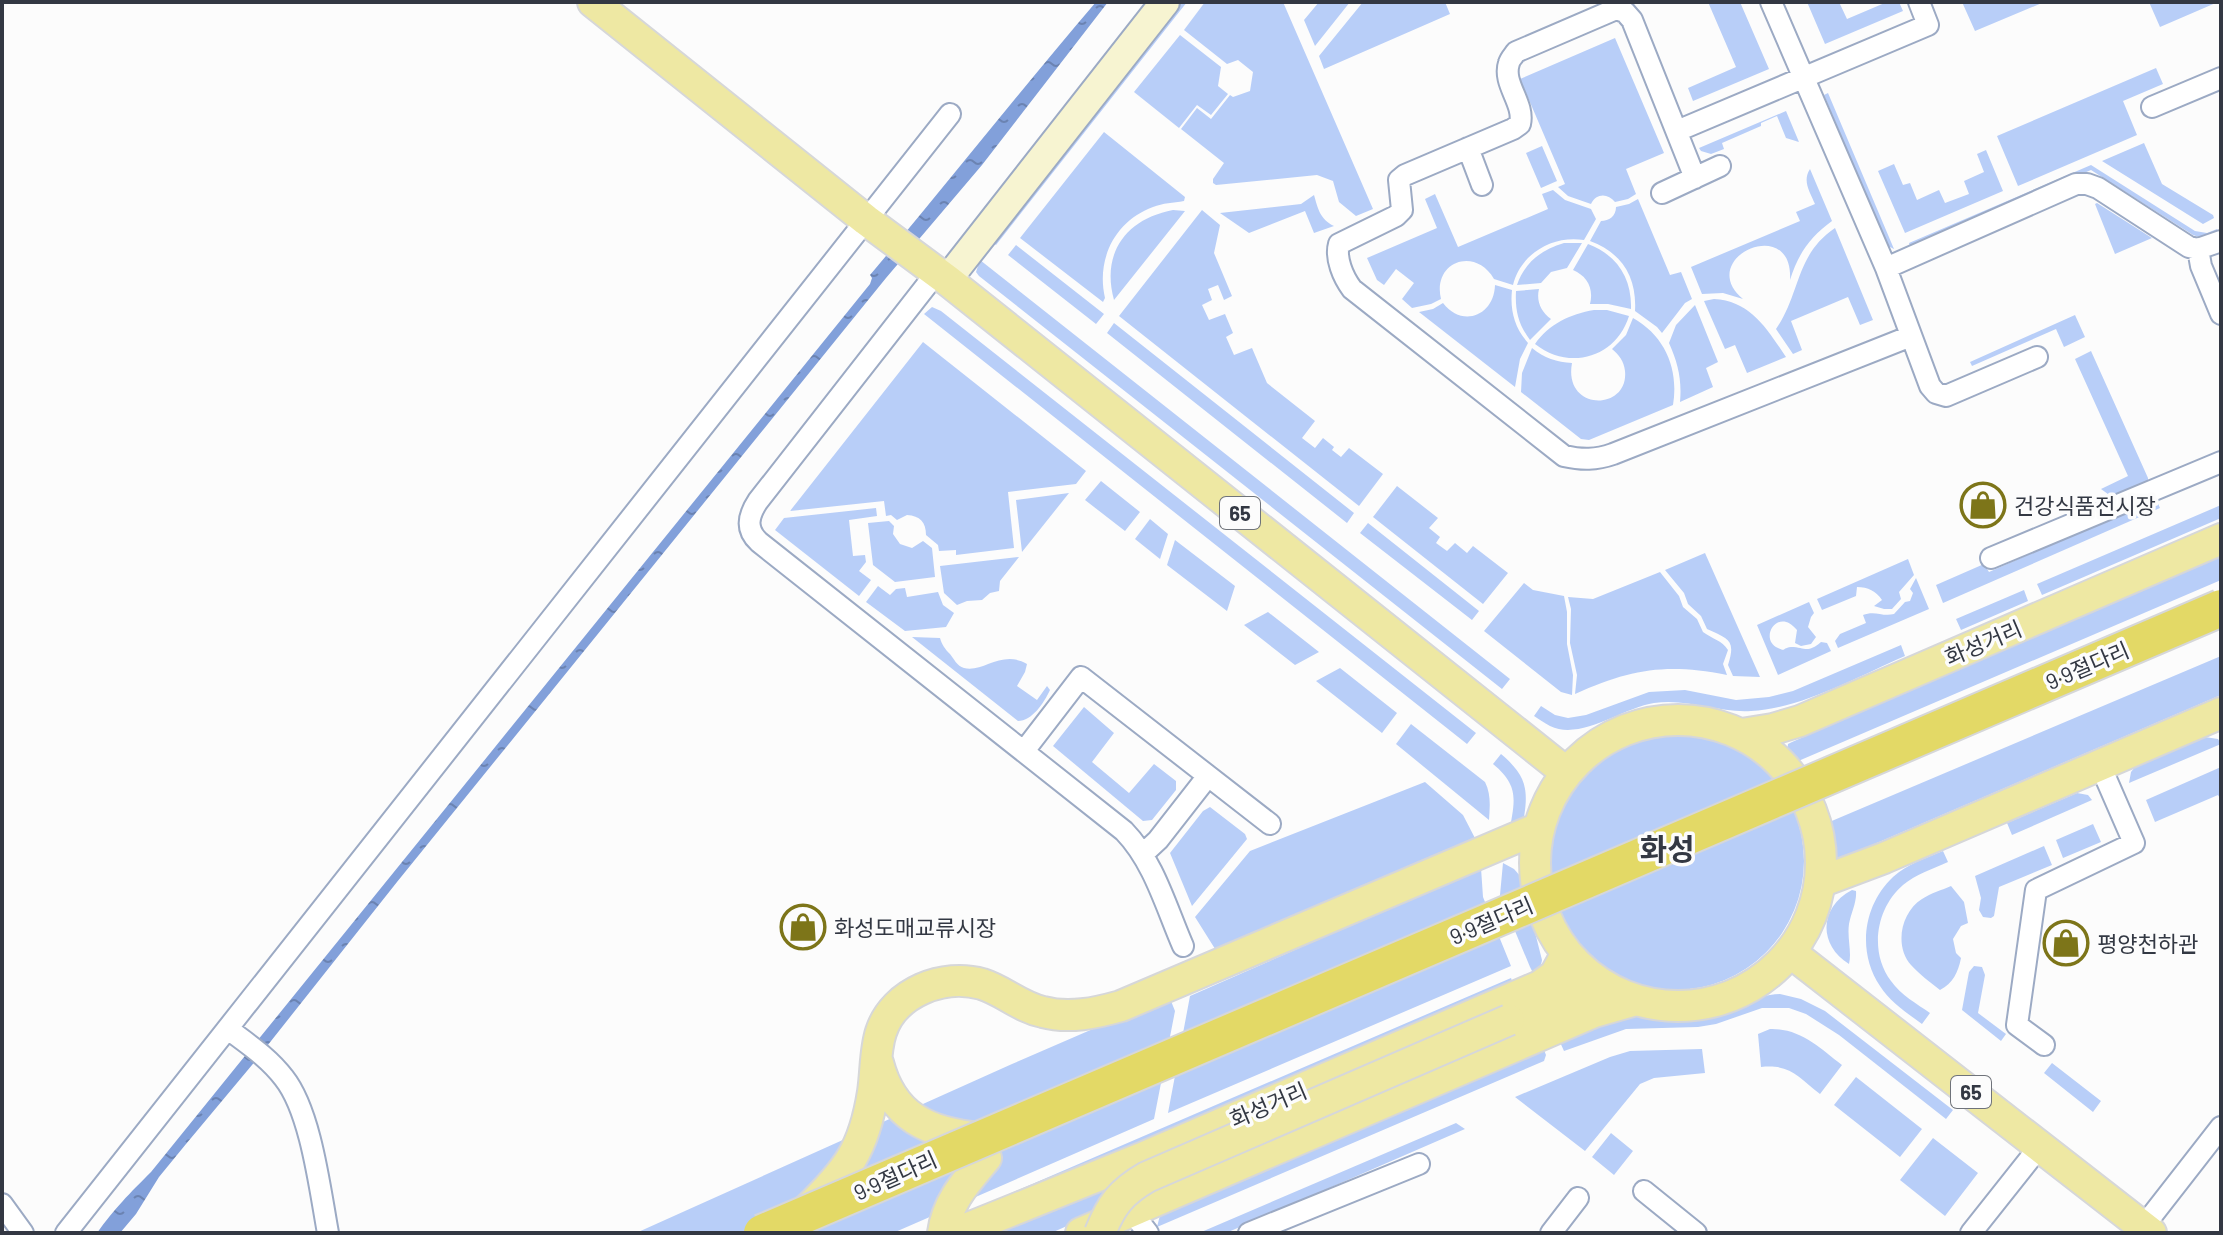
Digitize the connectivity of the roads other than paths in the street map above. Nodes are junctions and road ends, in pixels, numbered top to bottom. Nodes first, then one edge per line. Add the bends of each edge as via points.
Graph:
1 (593, 2) edge
2 (1165, 2) edge
3 (1771, 2) edge
4 (1919, 2) edge
5 (1804, 77) junction
6 (2221, 78) edge
7 (2152, 107) dead end
8 (950, 114) dead end
9 (1677, 131) junction
10 (1468, 148) junction
11 (1720, 166) dead end
12 (1695, 178) junction
13 (1482, 185) dead end
14 (1662, 193) dead end
15 (866, 220) junction
16 (2221, 241) edge
17 (2198, 249) junction
18 (1886, 268) junction
19 (942, 276) junction
20 (2221, 314) edge
21 (1911, 336) junction
22 (2037, 357) dead end
23 (2221, 462) edge
24 (2221, 539) edge
25 (1991, 558) dead end
26 (2221, 608) edge
27 (2221, 630) edge
28 (2221, 713) edge
29 (1742, 734) junction
30 (1024, 751) junction
31 (2100, 765) junction
32 (1567, 773) junction
33 (1208, 776) junction
34 (1270, 824) dead end
35 (1539, 828) junction
36 (1143, 854) junction
37 (1820, 882) junction
38 (1183, 946) dead end
39 (1790, 952) junction
40 (1566, 955) junction
41 (1597, 982) junction
42 (1636, 1000) junction
43 (228, 1029) junction
44 (2044, 1045) dead end
45 (877, 1059) junction
46 (2221, 1127) edge
47 (2040, 1146) junction
48 (983, 1148) junction
49 (1419, 1164) dead end
50 (1644, 1191) dead end
51 (1578, 1198) dead end
52 (2, 1204) edge
53 (1140, 1222) edge
54 (809, 1224) edge
55 (1686, 1230) edge
56 (2147, 1230) edge
57 (23, 1233) edge
58 (66, 1233) edge
59 (328, 1233) edge
60 (762, 1233) edge
61 (943, 1233) edge
62 (956, 1233) edge
63 (1081, 1233) edge
64 (1100, 1233) edge
65 (1249, 1233) edge
66 (1551, 1233) edge
67 (1971, 1233) edge

1 - 15 main road, 65
2 - 19 street
3 - 5 street
4 - 5 street via 1928,25
5 - 9 street
5 - 18 street
6 - 7 street
8 - 15 street
9 - 10 street via 1632,20 1616,9 1516,52 1508,76 1522,114 1520,124
9 - 12 street
10 - 13 street
10 - 21 street via 1399,180 1402,210 1339,244 1342,271 1352,289 1564,456 1599,459
11 - 12 street
12 - 14 street
15 - 19 main road, 65
15 - 43 street
16 - 17 street
17 - 18 street via 2098,188 2076,184
17 - 20 street
18 - 21 street
19 - 30 street via 748,520 759,542
19 - 32 main road, 65
21 - 22 street via 1930,386 1946,396
23 - 25 street
24 - 29 main road, 화성거리 via 1800,721
26 - 48 highway, 9·9절다리, bridge
27 - 48 highway, 9·9절다리 via 1360,1001
28 - 31 main road
29 - 32 main road via 1703,721 1655,721 1608,737
29 - 37 main road via 1786,768 1800,788 1818,834
30 - 33 street via 1081,677
30 - 36 street via 1124,831
31 - 37 main road
31 - 44 street via 2134,843 2036,890 2017,1025
32 - 35 main road
33 - 34 street
33 - 36 street
35 - 40 main road via 1534,849 1538,896
35 - 45 main road via 1099,1012 1044,1013 970,982 925,988 909,995 887,1018
36 - 38 street
37 - 39 main road via 1806,929
39 - 42 main road via 1757,983 1714,1004 1669,1007
39 - 47 main road, 65
40 - 41 main road
40 - 62 main road, 화성거리 via 1555,975 1540,986
41 - 42 main road
41 - 64 main road, bridge via 1147,1177 1114,1202
42 - 53 main road, 화성거리 via 1594,1012
43 - 58 street
43 - 59 street via 286,1079 309,1133
45 - 48 main road via 889,1091 907,1114
45 - 54 main road via 861,1142
46 - 56 street
47 - 56 main road, 65
47 - 67 street
48 - 54 highway, 9·9절다리, bridge
48 - 61 main road via 950,1205
49 - 65 street
50 - 55 street
51 - 66 street
52 - 57 street
53 - 63 main road, 화성거리
54 - 60 highway, 9·9절다리, bridge

